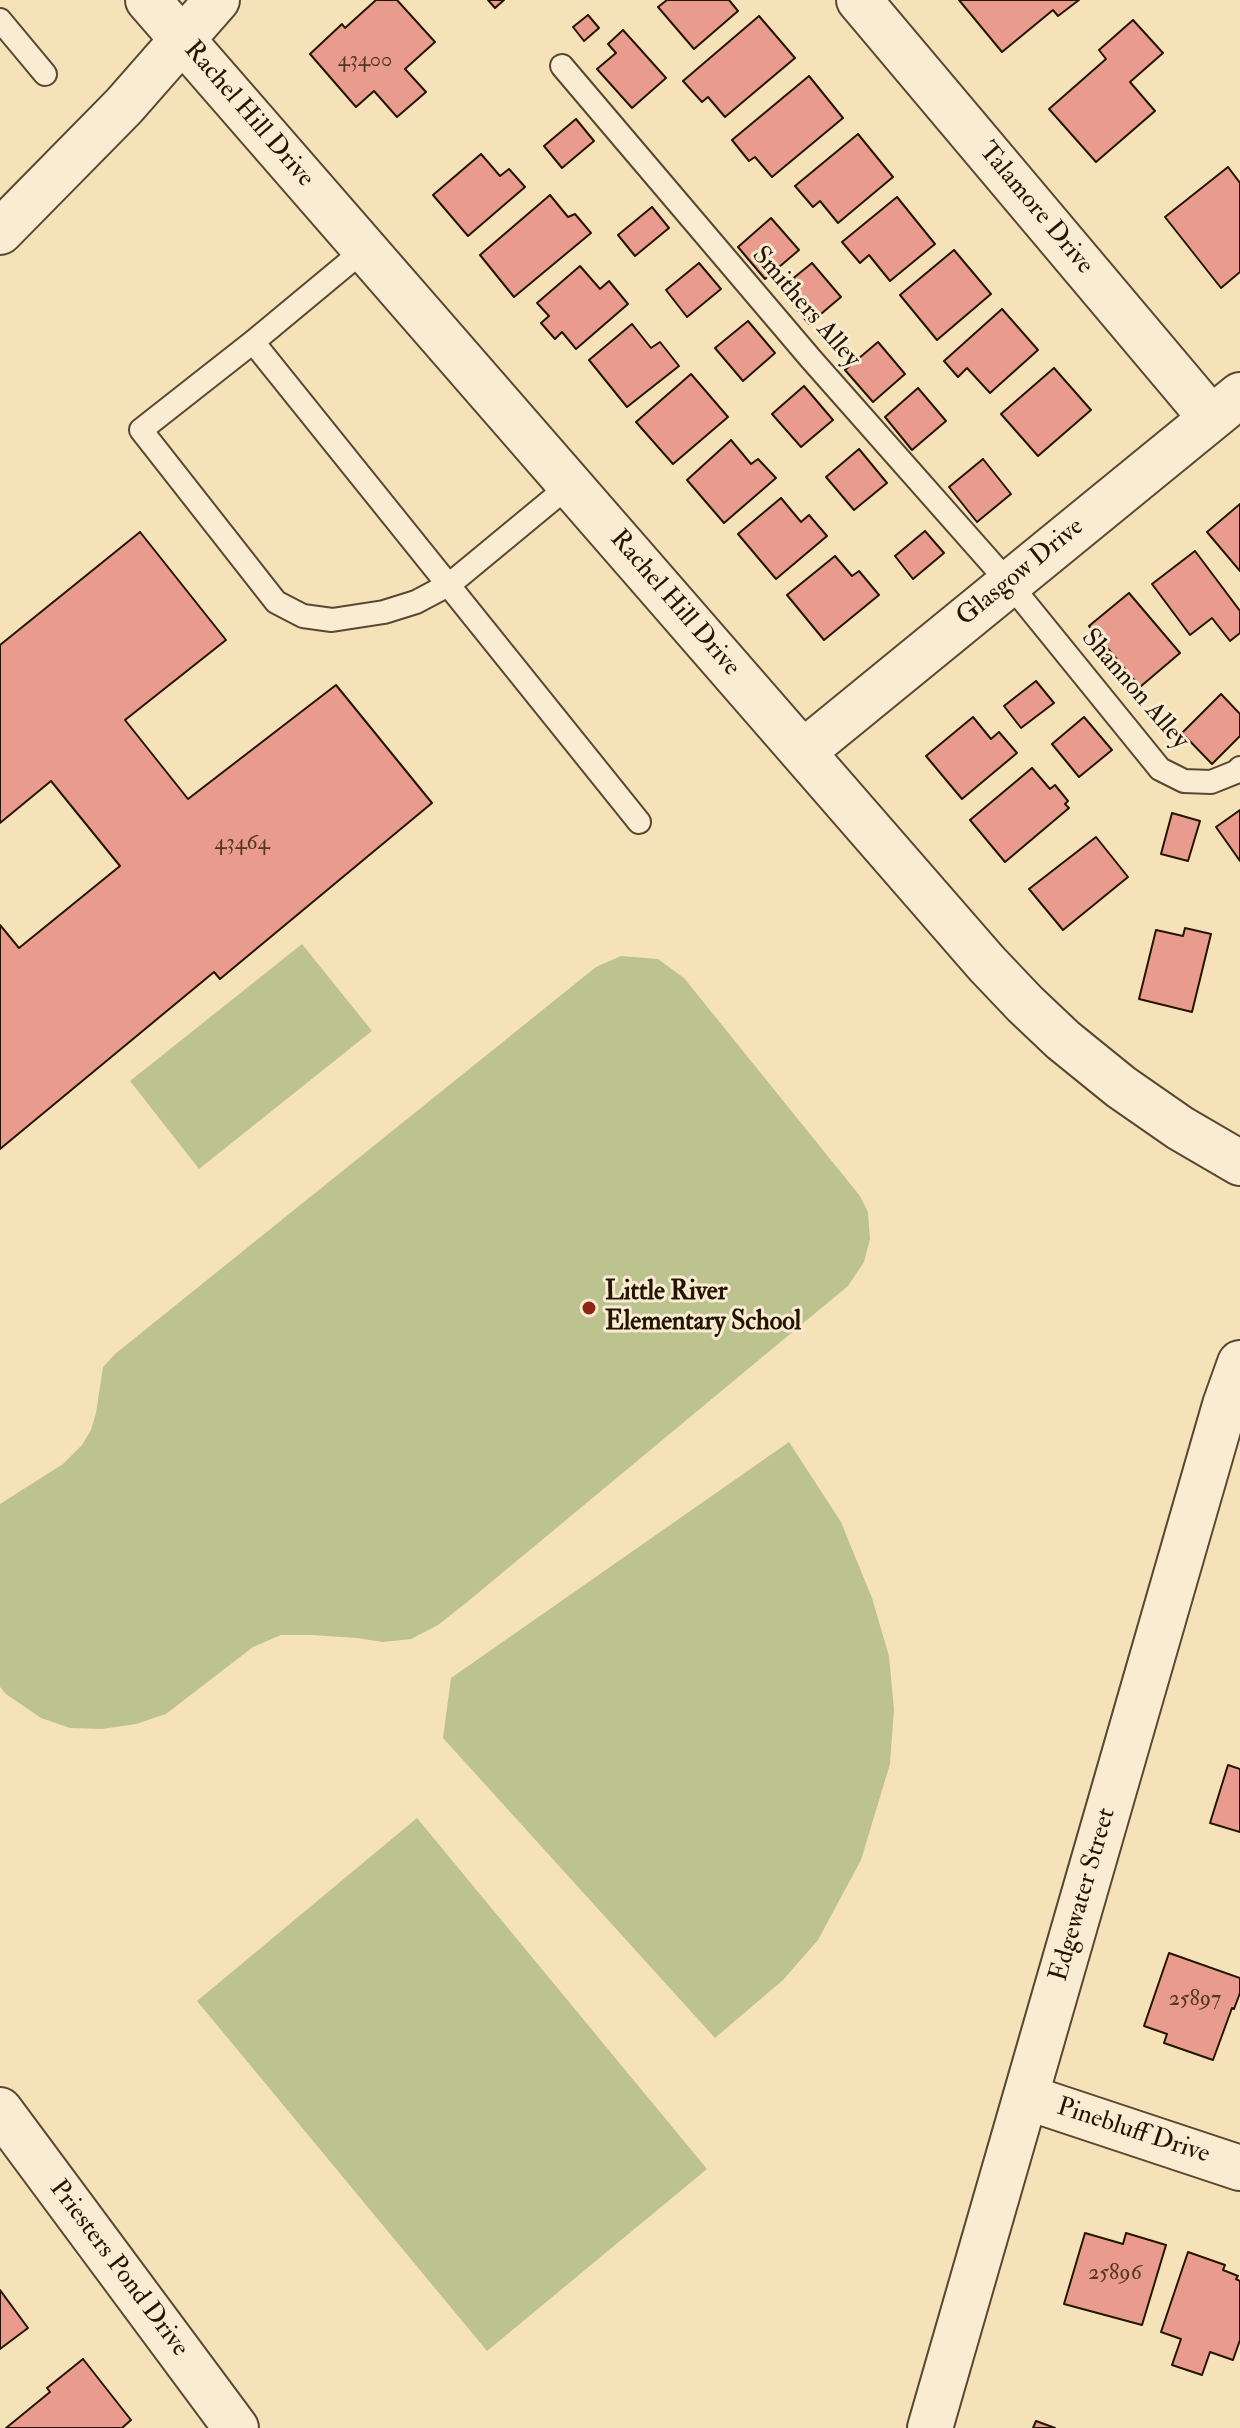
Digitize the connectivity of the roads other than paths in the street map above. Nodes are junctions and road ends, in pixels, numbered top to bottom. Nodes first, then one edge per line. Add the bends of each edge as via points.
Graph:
1 (148, 0) edge
2 (217, 0) edge
3 (859, 0) edge
4 (0, 20) edge
5 (182, 39) junction
6 (562, 66) dead end
7 (45, 74) dead end
8 (0, 232) edge
9 (365, 249) junction
10 (253, 342) junction
11 (1226, 406) edge
12 (571, 484) junction
13 (1009, 583) junction
14 (450, 584) junction
15 (803, 752) junction
16 (1240, 768) edge
17 (639, 822) dead end
18 (1240, 1163) edge
19 (1240, 1363) edge
20 (1026, 2097) junction
21 (0, 2110) edge
22 (1240, 2168) edge
23 (236, 2428) edge
24 (930, 2428) edge

1 - 5 street, Rachel Hill Drive
2 - 5 street
3 - 11 street, Talamore Drive
4 - 7 lane
5 - 8 street
5 - 9 street, Rachel Hill Drive
6 - 13 lane, Smithers Alley
9 - 10 lane
9 - 12 street, Rachel Hill Drive
10 - 14 lane
10 - 14 lane via 141,430 276,602 303,616 332,620 384,612
11 - 13 street, Glasgow Drive
12 - 14 lane
12 - 15 street, Rachel Hill Drive
13 - 15 street, Glasgow Drive
13 - 16 lane, Shannon Alley via 1160,769 1184,781 1211,782
14 - 17 lane
15 - 18 street, Rachel Hill Drive via 987,964 1063,1040 1180,1128
19 - 20 street, Edgewater Street
20 - 22 street, Pinebluff Drive
20 - 24 street, Edgewater Street
21 - 23 street, Priesters Pond Drive

